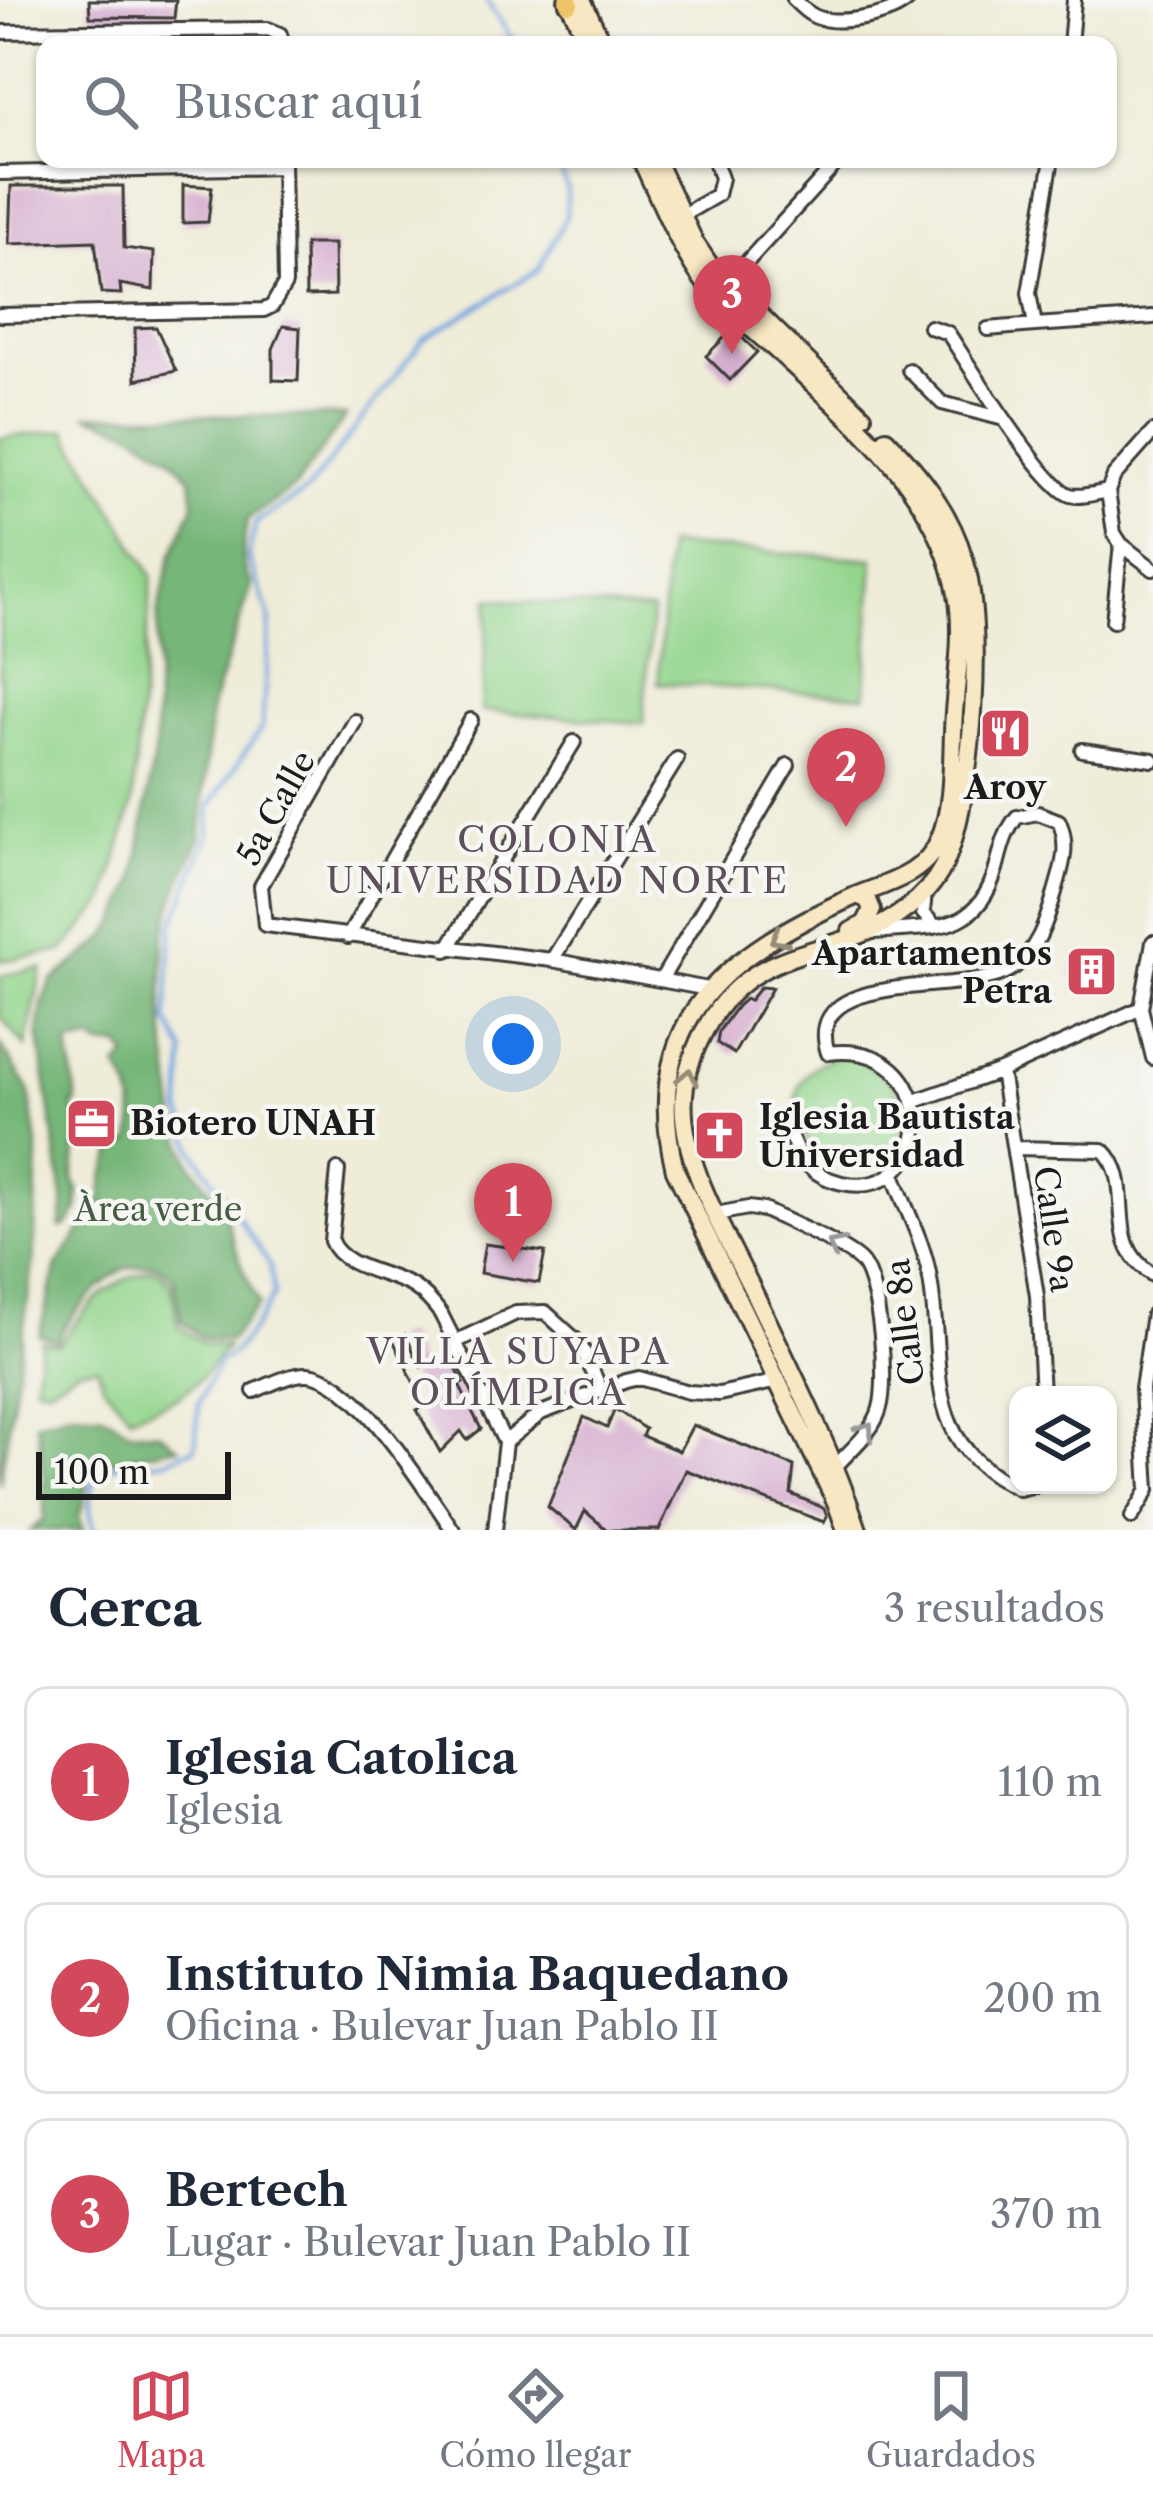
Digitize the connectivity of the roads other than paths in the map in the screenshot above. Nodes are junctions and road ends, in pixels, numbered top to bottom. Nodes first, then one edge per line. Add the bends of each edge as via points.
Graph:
1 (794, 0) edge
2 (908, 0) edge
3 (1074, 0) edge
4 (572, 1) edge
5 (0, 32) edge
6 (281, 36) edge
7 (586, 36) edge
8 (597, 36) edge
9 (1071, 36) edge
10 (142, 168) edge
11 (283, 168) edge
12 (646, 168) edge
13 (659, 168) edge
14 (717, 168) edge
15 (832, 168) edge
16 (1050, 168) edge
17 (0, 173) edge
18 (681, 216) junction
19 (726, 285) junction
20 (0, 315) edge
21 (1153, 317) edge
22 (1035, 326) junction
23 (930, 327) dead end
24 (988, 328) dead end
25 (909, 370) dead end
26 (1005, 419) junction
27 (1153, 432) edge
28 (1108, 491) junction
29 (1121, 544) junction
30 (1153, 569) edge
31 (1113, 621) dead end
32 (471, 720) dead end
33 (355, 721) dead end
34 (574, 742) dead end
35 (1082, 750) dead end
36 (677, 759) dead end
37 (1153, 760) edge
38 (788, 765) dead end
39 (925, 891) junction
40 (858, 895) junction
41 (819, 914) junction
42 (935, 926) junction
43 (867, 933) junction
44 (348, 937) junction
45 (835, 942) junction
46 (1153, 942) edge
47 (447, 950) junction
48 (552, 960) junction
49 (661, 980) junction
50 (708, 989) junction
51 (1141, 1008) junction
52 (1153, 1058) edge
53 (1001, 1071) junction
54 (915, 1101) junction
55 (787, 1126) dead end
56 (1016, 1148) junction
57 (338, 1170) dead end
58 (893, 1173) junction
59 (716, 1214) junction
60 (1153, 1275) edge
61 (1153, 1314) edge
62 (455, 1342) junction
63 (778, 1381) junction
64 (1042, 1386) edge
65 (254, 1390) dead end
66 (601, 1390) junction
67 (505, 1442) junction
68 (836, 1466) junction
69 (1009, 1484) edge
70 (1132, 1517) dead end
71 (453, 1530) edge
72 (495, 1530) edge
73 (846, 1530) edge
74 (858, 1530) edge

1 - 2 street via 818,18 843,20
3 - 9 street
4 - 7 main road
4 - 8 main road
5 - 6 street via 268,29
10 - 17 street
11 - 20 street via 285,284 272,306
12 - 40 main road via 700,275 889,459 947,555 961,628 941,836 915,872
13 - 18 main road
14 - 18 street via 717,195
15 - 19 street
16 - 22 street via 1029,293
18 - 19 main road
19 - 39 main road via 926,480 964,558 976,624 965,772 948,857
21 - 22 street
22 - 24 street
23 - 26 street via 948,333
25 - 26 street via 942,403
26 - 28 street via 1066,494
27 - 28 street
28 - 29 street
29 - 30 street
29 - 31 street
32 - 44 street
33 - 44 street, 5a Calle via 261,886 265,926
34 - 47 street
35 - 37 street
36 - 48 street
38 - 49 street
39 - 42 street via 923,913
39 - 43 main road
40 - 41 main road
40 - 45 main road via 868,900 870,916
41 - 45 main road via 815,934
41 -> 50 main road via 740,960
42 - 43 street
42 - 54 street via 986,901 1017,818 1038,813 1059,821 1067,848 1046,926 1014,968 994,978 871,993 830,1012 828,1053 871,1055 890,1065
43 - 45 main road
44 - 47 street
59 -> 45 main road via 686,1138 684,1094 699,1040 735,985
46 - 51 street
47 - 48 street
48 - 49 street
49 - 50 street
50 - 63 main road via 671,1062 666,1136
51 - 52 street
51 - 53 street
53 - 54 street
53 - 56 street, Calle 9a
54 - 58 street via 912,1148
55 - 58 street via 794,1149 829,1180 852,1185
56 - 60 street via 1103,1150 1115,1167 1128,1252
56 - 64 street, Calle 9a
57 - 62 street via 334,1250 428,1297
58 - 69 street, Calle 8a via 922,1238 941,1402 966,1451
59 - 68 main road
68 -> 59 street via 872,1425 883,1388 877,1312 862,1262 764,1210
61 - 70 street via 1142,1389 1148,1490
62 - 66 street via 516,1312 545,1312 580,1344
62 - 67 street
63 - 66 street via 719,1394 639,1378
63 - 73 main road
65 - 71 street via 302,1373 329,1379 382,1434
66 - 67 street via 541,1413
67 - 72 street
68 - 74 main road

